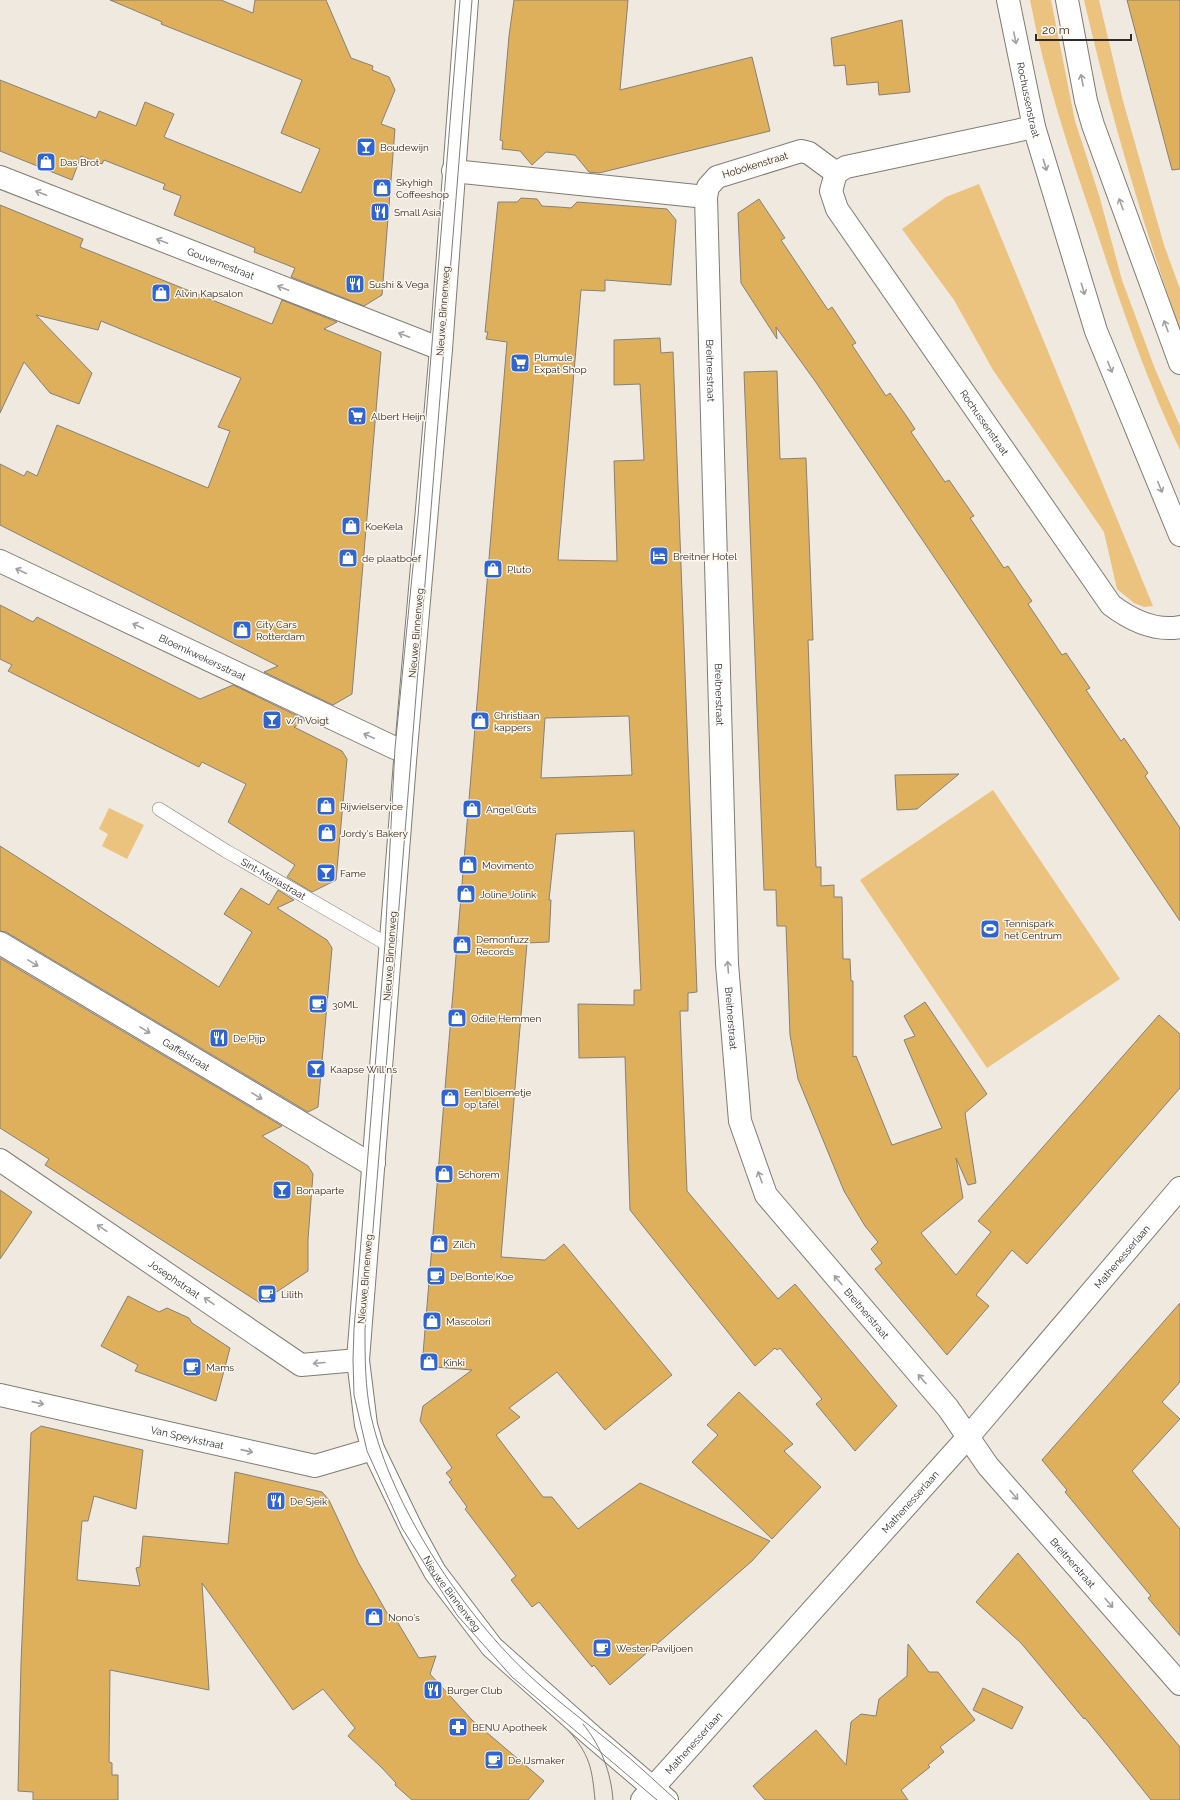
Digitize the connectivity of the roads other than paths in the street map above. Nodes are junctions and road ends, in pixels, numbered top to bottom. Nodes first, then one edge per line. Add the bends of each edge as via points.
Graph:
1 (467, 0) edge
2 (1008, 0) edge
3 (1067, 0) edge
4 (1034, 127) junction
5 (453, 172) junction
6 (836, 173) junction
7 (0, 177) edge
8 (706, 197) junction
9 (441, 349) junction
10 (1180, 362) edge
11 (1180, 535) edge
12 (0, 561) edge
13 (1180, 627) edge
14 (406, 750) junction
15 (159, 809) dead end
16 (0, 943) edge
17 (391, 944) junction
18 (0, 1160) edge
19 (374, 1163) junction
20 (1177, 1193) edge
21 (358, 1360) junction
22 (0, 1395) edge
23 (968, 1437) junction
24 (373, 1449) junction
25 (1180, 1684) edge
26 (654, 1796) edge

1 - 5 street, Nieuwe Binnenweg
2 -> 4 street, Rochussenstraat
10 -> 3 street via 1095,131 1086,101
4 - 6 street via 846,166
4 -> 11 street, Rochussenstraat via 1096,330
5 - 8 street
5 - 9 street, Nieuwe Binnenweg
6 - 8 street, Hobokenstraat via 809,153 801,151 717,177 708,187
6 - 13 street, Rochussenstraat via 831,191 837,209 1111,605 1128,618 1148,626 1171,629
9 -> 7 street, Gouvernestraat
23 -> 8 street, Breitnerstraat via 948,1408 766,1195 740,1121 727,964
9 - 14 street, Nieuwe Binnenweg
14 -> 12 street, Bloemkwekersstraat via 394,748
14 - 17 street, Nieuwe Binnenweg
15 - 17 lane, Sint-Mariastraat via 226,851 385,943
16 -> 19 street, Gaffelstraat via 367,1162
17 - 19 street, Nieuwe Binnenweg
21 -> 18 street, Josephstraat via 302,1365
19 - 21 street, Nieuwe Binnenweg
20 - 23 street, Mathenesserlaan
21 - 24 street, Nieuwe Binnenweg via 366,1425
22 -> 24 street, Van Speykstraat via 315,1466
23 -> 25 street, Breitnerstraat via 988,1466
23 - 26 street, Mathenesserlaan
24 - 26 street, Nieuwe Binnenweg via 435,1572 492,1647 592,1736

